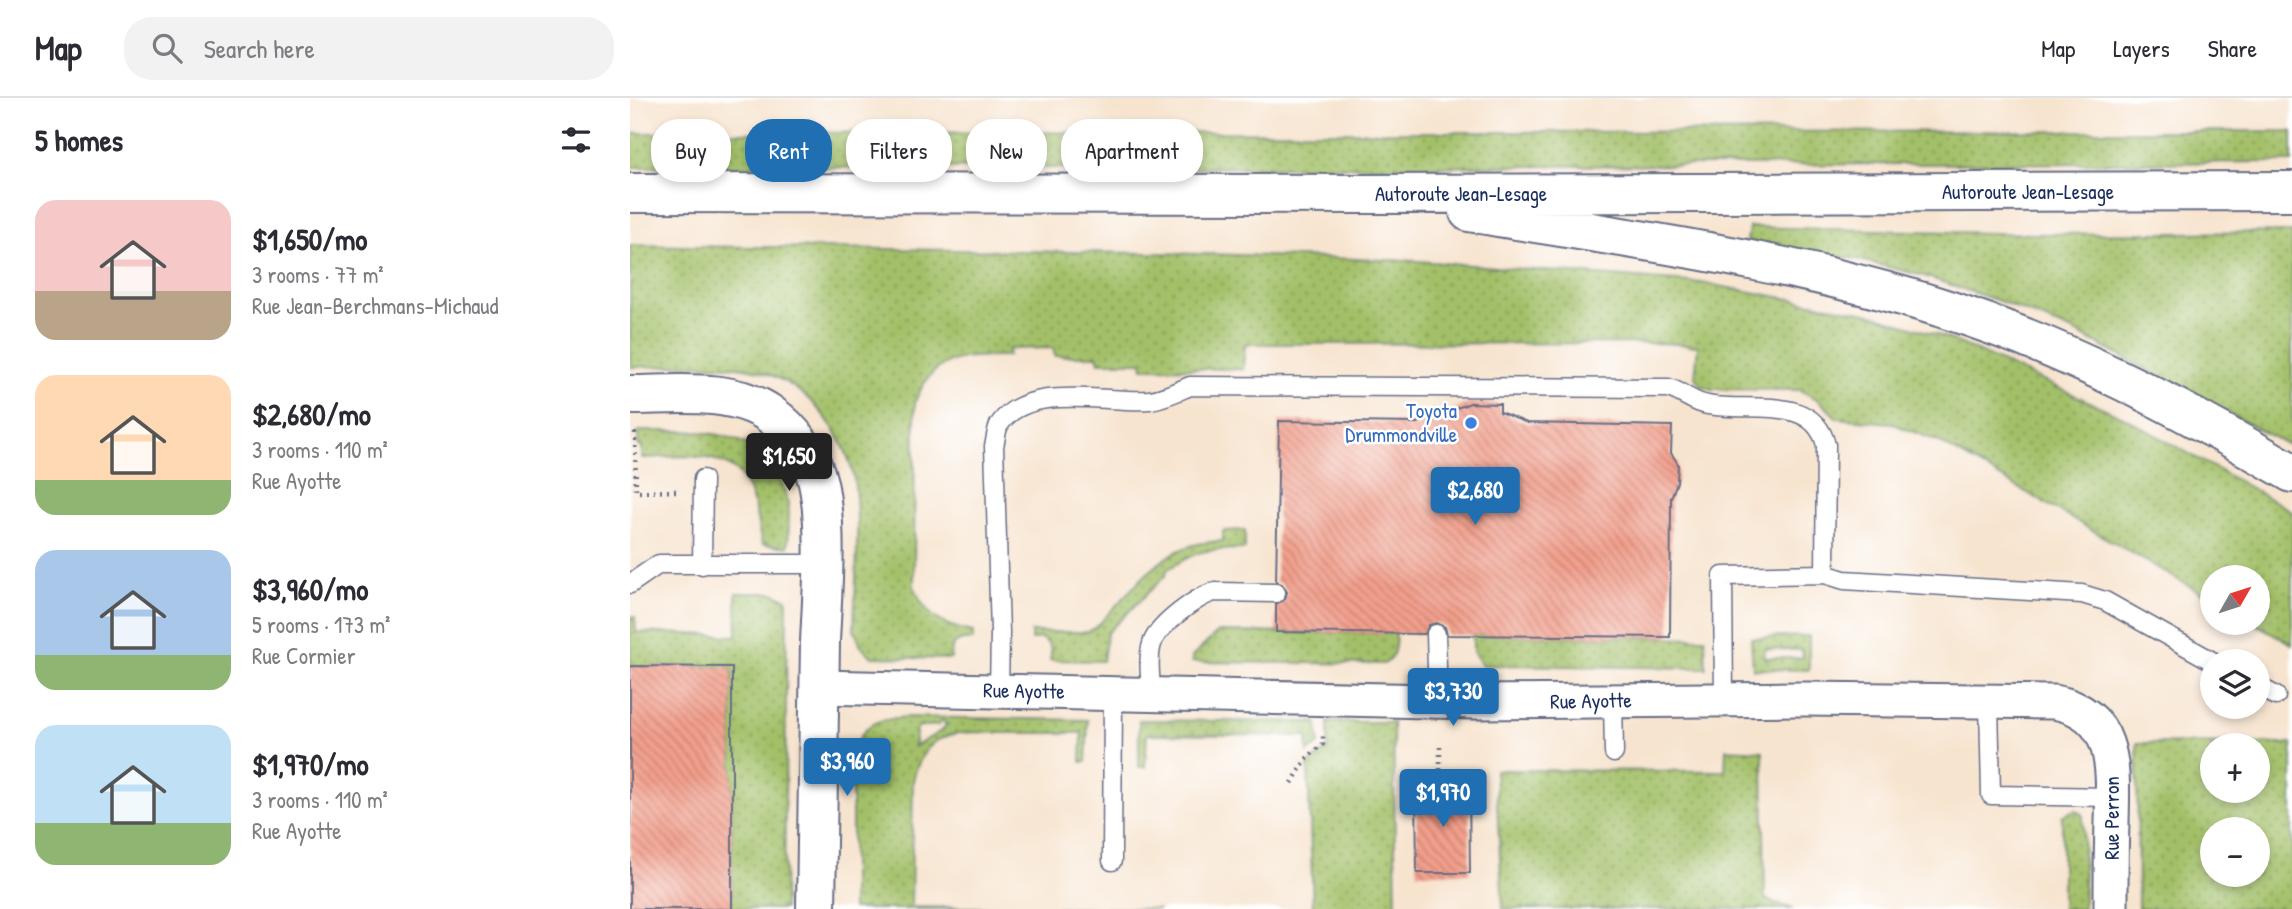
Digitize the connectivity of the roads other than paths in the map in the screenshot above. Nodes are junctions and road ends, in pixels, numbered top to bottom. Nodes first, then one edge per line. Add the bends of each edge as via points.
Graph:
1 (2292, 191) edge
2 (630, 193) edge
3 (1363, 194) junction
4 (632, 413) edge
5 (2292, 473) edge
6 (703, 485) road end
7 (822, 564) junction
8 (702, 565) junction
9 (1825, 574) junction
10 (630, 584) edge
11 (1276, 593) dead end
12 (1436, 634) dead end
13 (2200, 654) edge
14 (819, 687) junction
15 (999, 691) junction
16 (1113, 693) junction
17 (2270, 693) edge
18 (1152, 694) junction
19 (2276, 696) dead end
20 (1724, 699) junction
21 (1613, 700) junction
22 (1438, 701) junction
23 (1989, 701) junction
24 (2101, 730) joint
25 (1614, 752) dead end
26 (2112, 797) junction
27 (1112, 861) dead end
28 (816, 909) edge
29 (2111, 909) edge

1 - 3 main road, Autoroute Jean-Lesage
2 - 3 main road, Autoroute Jean-Lesage
3 - 5 main road via 1760,260 1906,297 2065,353 2185,412
4 - 7 main road via 722,396 770,413 803,447 813,465 820,495
6 - 8 lane
7 - 8 lane
7 - 14 main road
8 - 10 lane via 659,564
9 - 13 lane via 1844,580 2082,594 2105,601
9 - 15 lane via 1826,445 1813,421 1793,410 1707,405 1668,388 1190,386 1152,400 1046,399 1024,403 1010,412 998,427 994,446
9 - 20 lane via 1723,576
11 - 18 lane via 1216,592 1191,602 1154,637
12 - 22 lane
14 - 15 street, Rue Ayotte
14 - 28 main road
15 - 16 street, Rue Ayotte
16 - 18 street, Rue Ayotte
16 - 27 lane
17 - 19 lane
18 - 22 street, Rue Ayotte
20 - 21 street, Rue Ayotte
20 - 23 street, Rue Ayotte
21 - 22 street, Rue Ayotte
21 - 25 lane
23 - 24 street, Rue Ayotte via 2067,704
23 - 26 lane via 1991,795
24 - 26 street, Rue Perron via 2111,757
26 - 29 street, Rue Perron

